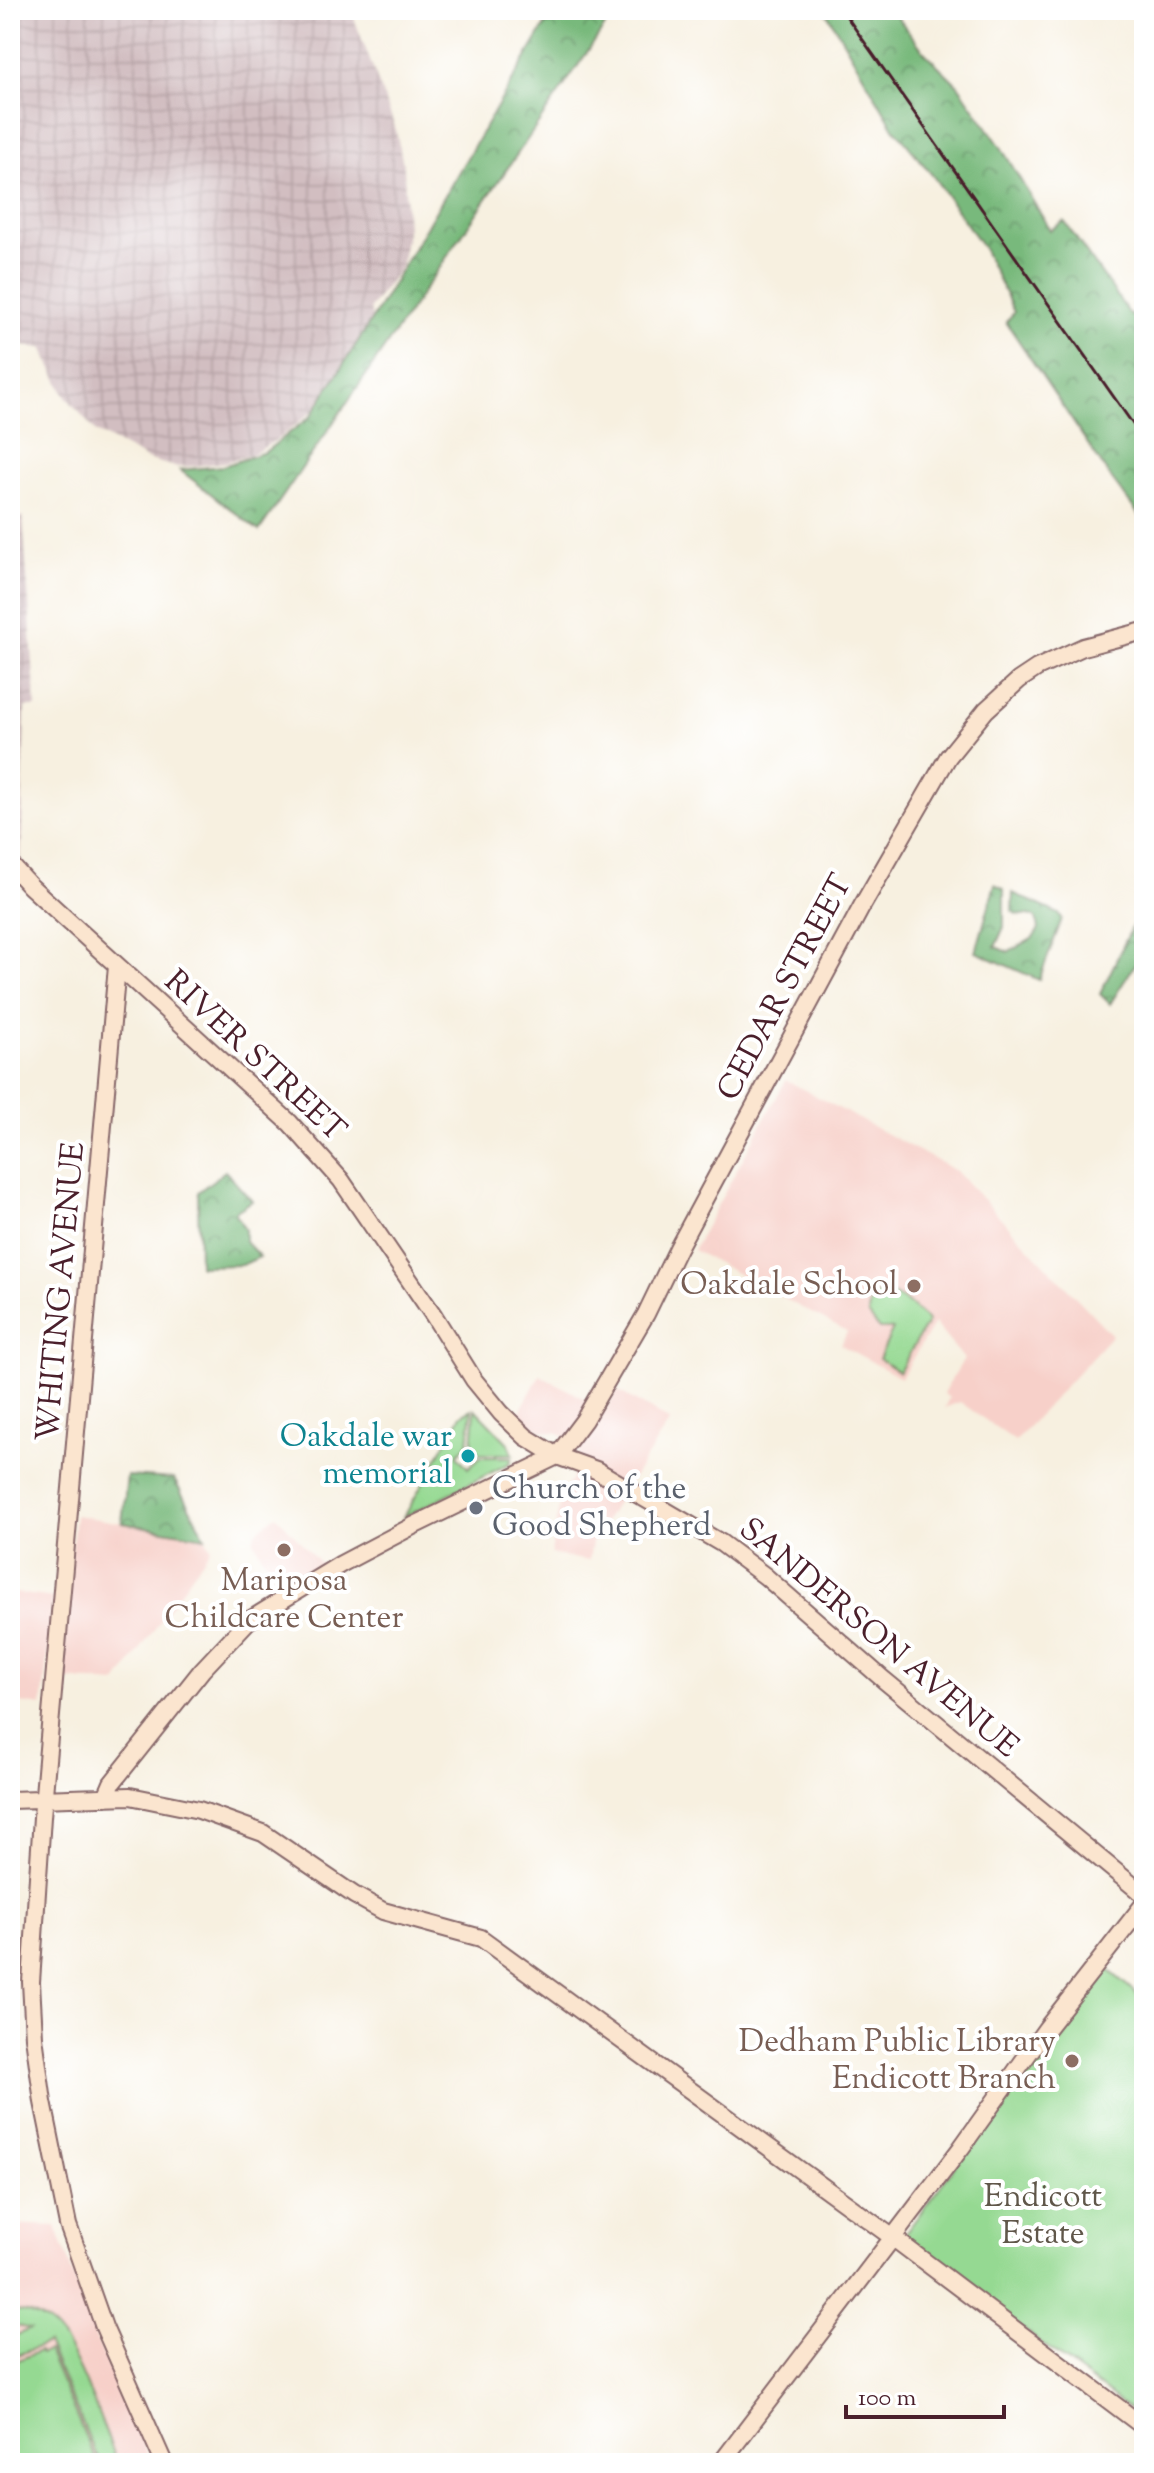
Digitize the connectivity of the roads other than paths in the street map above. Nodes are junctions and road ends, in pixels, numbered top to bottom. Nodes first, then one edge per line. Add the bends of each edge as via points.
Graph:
1 (1144, 631) edge
2 (10, 864) edge
3 (117, 966) junction
4 (557, 1456) junction
5 (106, 1797) junction
6 (44, 1799) junction
7 (10, 1800) edge
8 (1144, 1895) edge
9 (1144, 1904) edge
10 (892, 2237) junction
11 (1144, 2427) edge
12 (164, 2463) edge
13 (721, 2463) edge

1 - 4 street, CEDAR STREET via 1083,647 1037,668 986,710 948,757 862,906 646,1314
2 - 3 street, RIVER STREET
3 - 4 street, RIVER STREET via 319,1153 474,1380 526,1437
3 - 6 street, WHITING AVENUE
4 - 5 street via 385,1540 248,1621 193,1681
4 - 8 street, SANDERSON AVENUE via 596,1470 721,1543
5 - 6 street
5 - 10 street via 162,1801 230,1820 275,1840 383,1911 481,1938
6 - 7 street
6 - 12 street, WHITING AVENUE via 31,1982 43,2102 80,2264
9 - 10 street
10 - 11 street
10 - 13 street

